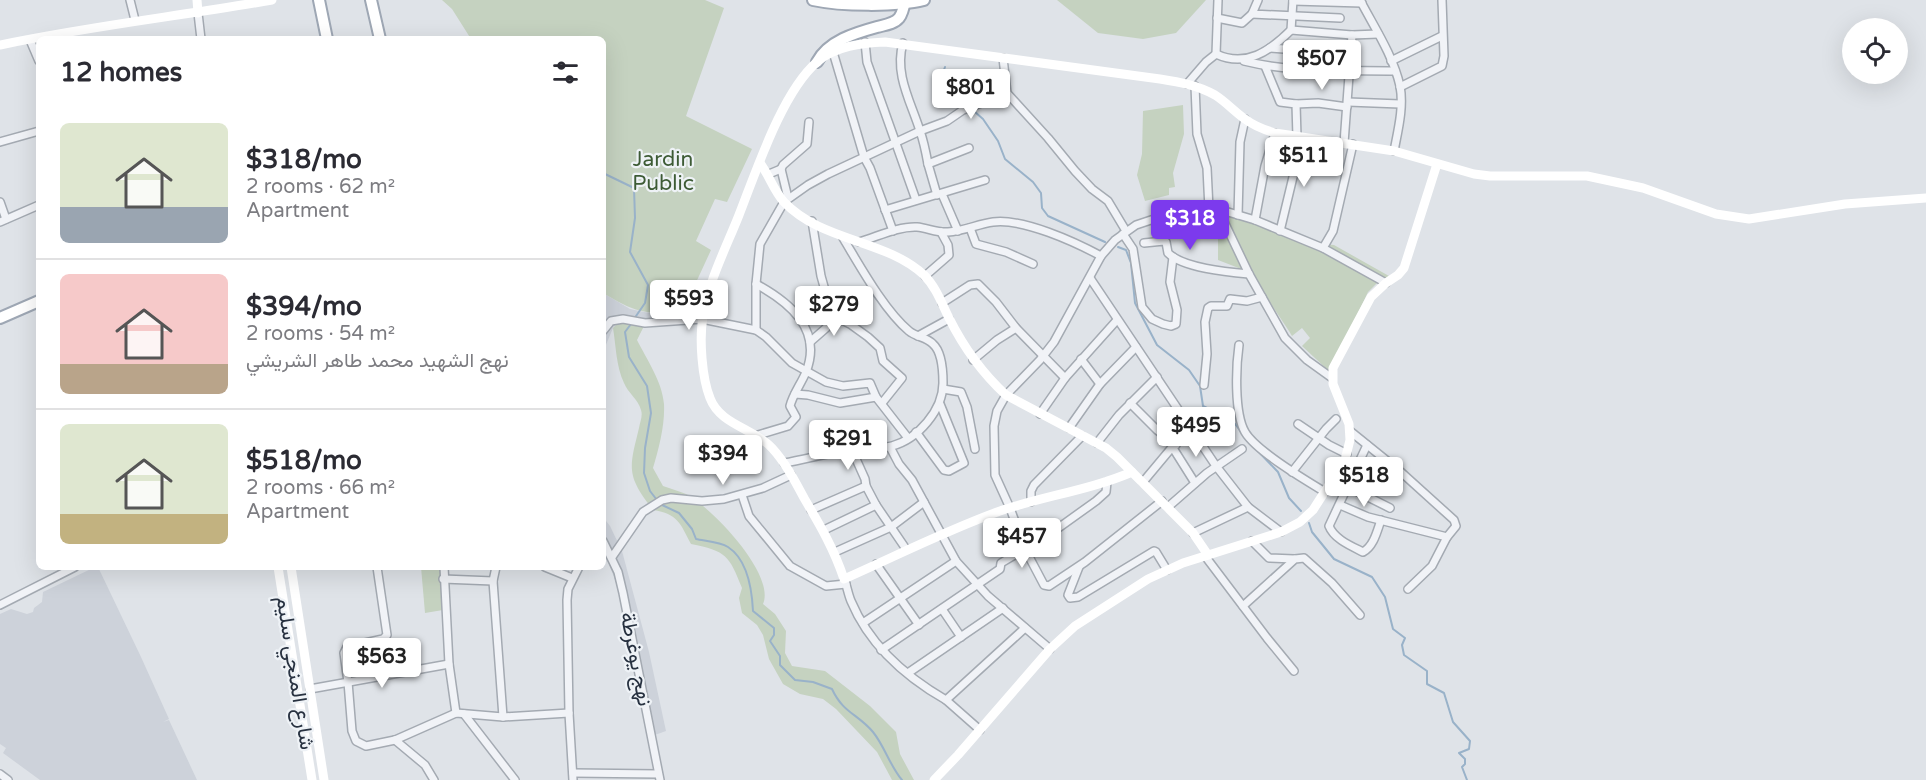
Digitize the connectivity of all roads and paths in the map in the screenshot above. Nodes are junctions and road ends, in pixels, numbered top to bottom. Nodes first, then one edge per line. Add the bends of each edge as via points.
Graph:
1 (130, 0) edge
2 (197, 0) edge
3 (272, 0) edge
4 (319, 0) edge
5 (371, 0) edge
6 (813, 0) edge
7 (924, 0) edge
8 (1218, 0) edge
9 (1258, 0) edge
10 (1442, 0) edge
11 (1293, 1) edge
12 (905, 2) edge
13 (1361, 2) edge
14 (198, 13) junction
15 (1252, 14) junction
16 (1292, 15) junction
17 (1216, 18) junction
18 (1341, 18) dead end
19 (135, 20) junction
20 (1291, 30) junction
21 (1378, 34) junction
22 (1352, 35) junction
23 (51, 36) edge
24 (201, 36) edge
25 (326, 36) edge
26 (382, 36) edge
27 (1442, 36) junction
28 (36, 39) edge
29 (30, 40) junction
30 (865, 42) junction
31 (903, 43) junction
32 (0, 45) edge
33 (1270, 48) junction
34 (833, 52) junction
35 (36, 54) edge
36 (1216, 54) junction
37 (1351, 54) junction
38 (1003, 58) junction
39 (1241, 60) junction
40 (1391, 61) junction
41 (817, 62) junction
42 (1265, 66) junction
43 (1351, 69) junction
44 (1395, 71) junction
45 (1191, 85) junction
46 (1400, 87) junction
47 (1007, 93) junction
48 (1296, 104) junction
49 (1400, 104) junction
50 (1348, 105) junction
51 (1245, 119) junction
52 (809, 122) dead end
53 (920, 131) junction
54 (36, 132) edge
55 (1275, 134) junction
56 (1297, 137) junction
57 (1309, 139) junction
58 (0, 142) edge
59 (896, 143) junction
60 (1349, 143) junction
61 (969, 148) dead end
62 (1394, 151) junction
63 (864, 157) junction
64 (760, 163) junction
65 (928, 164) junction
66 (1437, 164) junction
67 (781, 168) junction
68 (769, 174) junction
69 (985, 180) dead end
70 (940, 195) junction
71 (1926, 198) edge
72 (786, 200) junction
73 (916, 200) junction
74 (0, 202) edge
75 (36, 206) edge
76 (1209, 209) junction
77 (1218, 209) junction
78 (885, 210) junction
79 (1238, 215) junction
80 (3, 220) edge
81 (1255, 220) junction
82 (812, 221) junction
83 (970, 228) junction
84 (893, 231) junction
85 (958, 231) junction
86 (1280, 231) junction
87 (941, 232) junction
88 (1124, 232) junction
89 (843, 238) junction
90 (857, 243) junction
91 (1144, 243) dead end
92 (1323, 248) junction
93 (1101, 256) junction
94 (1173, 257) junction
95 (1033, 264) dead end
96 (1249, 274) junction
97 (925, 276) junction
98 (1090, 278) junction
99 (1386, 283) junction
100 (756, 284) junction
101 (1262, 297) junction
102 (36, 302) edge
103 (942, 303) junction
104 (832, 315) junction
105 (0, 318) edge
106 (702, 319) junction
107 (949, 319) junction
108 (1117, 320) junction
109 (606, 327) edge
110 (1017, 328) junction
111 (756, 330) junction
112 (918, 336) junction
113 (810, 342) junction
114 (1239, 345) dead end
115 (1136, 347) junction
116 (1044, 356) junction
117 (1081, 359) junction
118 (973, 360) junction
119 (806, 372) junction
120 (1157, 377) junction
121 (1065, 378) junction
122 (1332, 378) junction
123 (1100, 384) junction
124 (1204, 385) dead end
125 (943, 389) junction
126 (795, 394) junction
127 (1006, 394) junction
128 (876, 397) junction
129 (882, 403) junction
130 (1130, 403) junction
131 (940, 404) junction
132 (1040, 414) junction
133 (1336, 419) dead end
134 (1298, 424) dead end
135 (1189, 427) junction
136 (1069, 428) junction
137 (1350, 431) junction
138 (916, 432) junction
139 (758, 435) junction
140 (1083, 436) junction
141 (908, 438) junction
142 (1318, 439) junction
143 (1097, 443) junction
144 (1367, 445) junction
145 (1174, 446) junction
146 (891, 447) junction
147 (975, 449) dead end
148 (1242, 449) dead end
149 (852, 450) junction
150 (1347, 454) junction
151 (784, 463) junction
152 (1216, 466) junction
153 (1132, 472) junction
154 (1292, 472) junction
155 (791, 475) junction
156 (1107, 482) junction
157 (1143, 482) junction
158 (1195, 483) junction
159 (866, 486) junction
160 (1348, 487) junction
161 (1325, 492) junction
162 (742, 495) junction
163 (924, 502) junction
164 (1031, 502) junction
165 (1165, 504) junction
166 (876, 505) junction
167 (1340, 505) junction
168 (1248, 507) junction
169 (1010, 508) junction
170 (1390, 508) dead end
171 (811, 510) junction
172 (1382, 520) junction
173 (891, 526) junction
174 (824, 530) junction
175 (1281, 532) junction
176 (1193, 533) junction
177 (942, 535) junction
178 (1447, 537) junction
179 (1252, 542) junction
180 (606, 546) edge
181 (906, 549) junction
182 (1025, 549) junction
183 (836, 552) junction
184 (1207, 556) junction
185 (612, 557) junction
186 (1295, 559) junction
187 (956, 561) junction
188 (876, 564) junction
189 (1079, 567) junction
190 (69, 570) edge
191 (278, 570) edge
192 (291, 570) edge
193 (377, 570) edge
194 (444, 570) edge
195 (495, 570) edge
196 (552, 570) edge
197 (577, 570) edge
198 (1167, 570) junction
199 (572, 578) junction
200 (443, 579) junction
201 (493, 581) junction
202 (845, 581) junction
203 (978, 585) junction
204 (1408, 589) dead end
205 (900, 597) junction
206 (0, 605) edge
207 (1243, 606) junction
208 (1003, 608) junction
209 (942, 609) junction
210 (1360, 615) dead end
211 (863, 623) junction
212 (919, 625) junction
213 (1025, 628) junction
214 (961, 637) junction
215 (1050, 649) junction
216 (881, 650) junction
217 (449, 664) junction
218 (1294, 671) dead end
219 (908, 673) junction
220 (348, 682) junction
221 (310, 689) junction
222 (946, 700) junction
223 (460, 713) junction
224 (569, 713) junction
225 (503, 717) junction
226 (980, 730) junction
227 (395, 740) junction
228 (0, 774) edge
229 (573, 776) edge
230 (659, 777) edge
231 (8, 780) edge
232 (312, 780) edge
233 (324, 780) edge
234 (434, 780) edge
235 (515, 780) edge
236 (934, 780) edge

1 - 19 street
2 - 14 street
3 - 14 street
4 - 25 main road
5 - 26 main road
6 - 12 main road
7 - 12 main road
8 - 17 street
9 - 15 street
10 - 27 street
11 - 13 street
11 - 16 street
12 - 41 main road via 894,22 839,41 826,49
13 - 21 street
14 - 19 street
14 - 24 street
15 - 16 street
15 - 17 street via 1242,23
16 - 18 street
16 - 20 street
17 - 36 street
19 - 23 street
20 - 22 street
20 - 33 street
21 - 22 street
21 - 40 street
22 - 37 street
27 - 40 street
27 - 46 street via 1442,66
28 - 29 street
29 - 32 street
29 - 35 street
30 - 31 street
30 - 34 street
30 - 59 street via 867,62
31 - 38 street
31 - 53 street via 900,69
33 - 37 street
33 - 39 street via 1255,58
34 - 41 street
34 - 63 street
36 - 39 street
36 - 45 street
37 - 43 street
38 - 45 street via 1094,68
38 - 47 street
39 - 42 street
40 - 44 street
41 - 64 street via 787,104
42 - 43 street
42 - 48 street via 1280,102
43 - 44 street
43 - 50 street
44 - 46 street
45 - 51 street via 1218,97
45 - 76 street via 1197,134 1209,180
46 - 49 street
47 - 53 street
47 - 88 street via 1075,171 1108,201
48 - 50 street
48 - 56 street
49 - 50 street
49 - 62 street
50 - 60 street
51 - 55 street
51 - 79 street via 1240,137
52 - 67 street via 807,144
53 - 59 street
53 - 65 street
54 - 58 street
55 - 56 street
55 - 81 street
56 - 57 street
57 - 60 street
57 - 86 street via 1293,177
59 - 63 street
59 - 73 street
60 - 62 street
60 - 92 street via 1333,231
61 - 65 street
62 - 66 street
63 - 72 street
63 - 78 street
64 - 68 street
64 - 106 street
65 - 70 street
66 - 71 street via 1490,176 1603,178 1716,214 1749,219 1845,204
66 - 99 street via 1404,268
67 - 68 street
67 - 72 street
68 - 72 street
69 - 70 street
70 - 73 street
70 - 85 street
72 - 82 street
72 - 100 street via 760,244
73 - 78 street
74 - 80 street
75 - 80 street
76 - 77 street
76 - 88 street via 1166,215
77 - 79 street
77 - 96 street
78 - 84 street
79 - 81 street
81 - 86 street
82 - 89 street
82 - 104 street
83 - 85 street
83 - 93 street via 993,222 1015,223 1064,237
83 - 95 street via 976,244
84 - 87 street via 916,227
84 - 90 street
85 - 87 street
86 - 92 street
87 - 97 street via 949,255
88 - 93 street
88 - 94 street via 1133,249 1142,307 1152,319 1171,326 1178,316 1170,282
89 - 90 street
89 - 112 street via 895,317
90 - 97 street via 902,258
91 - 94 street via 1164,240
92 - 99 street
93 - 98 street
94 - 96 street via 1198,266
96 - 101 street
97 - 103 street
98 - 108 street
98 - 116 street
99 - 122 street via 1371,297 1333,368
100 - 111 street
100 - 113 street via 790,307
101 - 122 street via 1290,344
101 - 124 street via 1247,301 1230,299 1227,306 1208,308
102 - 105 main road
103 - 107 street
103 - 110 street via 978,284
104 - 113 street via 826,328
104 - 129 street via 868,337 880,348 883,362 902,378
106 - 109 street via 645,323 623,319 611,321
106 - 111 street
106 - 139 street via 703,363 710,398 724,418
107 - 112 street
107 - 118 street
108 - 115 street
108 - 117 street
110 - 116 street
110 - 118 street
111 - 119 street
112 - 125 street via 930,341 938,351
113 - 119 street
114 - 154 street via 1236,369 1241,424 1251,440
115 - 120 street
115 - 123 street
116 - 121 street
116 - 127 street
117 - 121 street
117 - 123 street
118 - 127 street
119 - 126 street
119 - 128 street via 843,386 870,383
120 - 130 street
120 - 135 street
121 - 132 street
122 - 137 street
123 - 136 street
125 - 131 street
125 - 147 street via 961,392
126 - 128 street via 840,403
126 - 139 street via 790,406 796,417 791,424
127 - 132 street
127 - 169 street via 994,426 993,468
128 - 129 street
129 - 141 street
130 - 143 street
130 - 145 street
131 - 138 street
131 - 138 street via 964,463 944,470
132 - 136 street
133 - 142 street
134 - 142 street
135 - 145 street
135 - 152 street
136 - 140 street
137 - 144 street
137 - 150 street
138 - 141 street
139 - 151 street
140 - 143 street
140 - 164 street via 1034,485
141 - 146 street
142 - 150 street
142 - 154 street
143 - 153 street
144 - 160 street
144 - 178 street via 1456,522
145 - 157 street
145 - 158 street
146 - 149 street
146 - 163 street
148 - 152 street
149 - 151 street
149 - 159 street
150 - 161 street
151 - 155 street
152 - 158 street
152 - 168 street
153 - 156 street
153 - 157 street
154 - 161 street
155 - 162 street
155 - 171 street
156 - 164 street
156 - 182 street via 1106,492 1096,501
157 - 165 street
158 - 165 street
159 - 166 street
159 - 171 street
160 - 167 street
160 - 170 street
161 - 175 street via 1313,510
162 - 185 street via 702,501 662,500 643,512
162 - 202 street via 749,516 787,564 826,586
163 - 173 street
163 - 177 street
164 - 169 street
165 - 176 street
165 - 189 street
166 - 173 street
166 - 174 street
167 - 172 street
167 - 172 street via 1330,530 1363,552 1369,548
168 - 175 street
168 - 176 street
169 - 177 street
169 - 182 street
171 - 174 street
172 - 178 street
173 - 181 street
173 - 183 street
174 - 183 street
175 - 179 street
176 - 184 street
177 - 181 street
177 - 187 street
178 - 204 street via 1432,566
179 - 184 street
179 - 186 street via 1269,558
180 - 185 street, نهج يوغرطة
181 - 188 street
182 - 189 street via 1047,586
182 - 203 street via 1001,563 1001,568
183 - 202 street
184 - 198 street
184 - 207 street
185 - 230 street, نهج يوغرطة via 623,593
186 - 207 street
186 - 210 street via 1304,558 1320,571
187 - 203 street
187 - 205 street
188 - 202 street
188 - 205 street
189 - 198 street via 1070,598 1078,597 1154,551
190 - 206 street
191 - 232 street, شارع المنجي سليم
192 - 221 street, شارع المنجي سليم
193 - 220 street via 387,632 383,639 345,649
194 - 200 street
195 - 201 street
196 - 199 street
197 - 199 street
198 - 215 street via 1075,626
199 - 224 street via 567,600
200 - 201 street
200 - 217 street
201 - 225 street
202 - 211 street
203 - 208 street
203 - 209 street
205 - 211 street
205 - 212 street
207 - 218 street
208 - 213 street
208 - 214 street
209 - 212 street
209 - 214 street
211 - 216 street
212 - 216 street
213 - 215 street
213 - 222 street
214 - 219 street
215 - 226 street
216 - 219 street
217 - 220 street
217 - 223 street
219 - 222 street
220 - 221 street
220 - 227 street via 356,741 366,746
221 - 233 street, شارع المنجي سليم
222 - 226 street
223 - 225 street
223 - 227 street
223 - 235 street
224 - 225 street
224 - 229 street
226 - 236 street
227 - 234 street via 424,765
228 - 231 street
229 - 230 street

